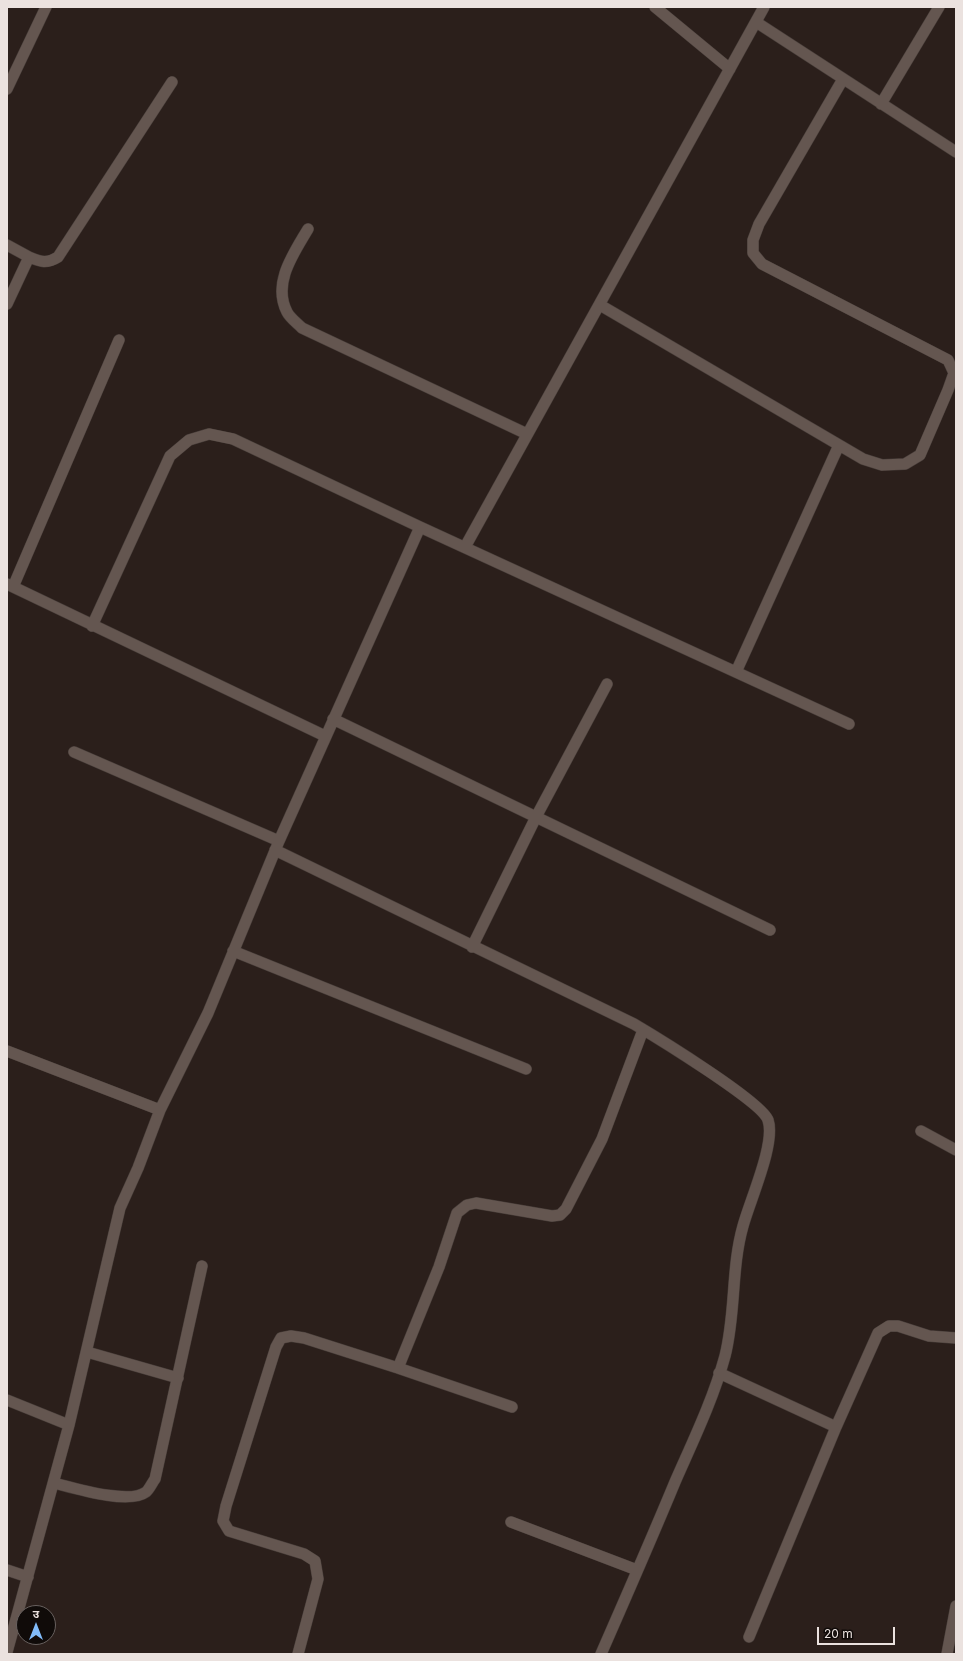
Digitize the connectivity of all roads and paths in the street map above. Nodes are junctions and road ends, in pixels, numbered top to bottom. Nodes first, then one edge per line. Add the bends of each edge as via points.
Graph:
1 (46, 7) edge
2 (655, 7) edge
3 (764, 7) edge
4 (939, 7) edge
5 (756, 22) junction
6 (730, 69) junction
7 (843, 79) junction
8 (172, 82) dead end
9 (7, 89) edge
10 (881, 104) junction
11 (956, 152) edge
12 (308, 229) dead end
13 (7, 245) edge
14 (29, 257) junction
15 (7, 304) edge
16 (600, 305) junction
17 (120, 340) dead end
18 (527, 434) junction
19 (840, 445) junction
20 (420, 527) junction
21 (465, 548) junction
22 (10, 586) edge
23 (92, 626) junction
24 (736, 672) junction
25 (607, 684) dead end
26 (333, 719) junction
27 (849, 724) dead end
28 (325, 736) junction
29 (74, 752) dead end
30 (536, 817) junction
31 (277, 846) junction
32 (770, 930) dead end
33 (472, 946) junction
34 (233, 951) junction
35 (643, 1030) junction
36 (7, 1051) edge
37 (526, 1069) dead end
38 (160, 1110) junction
39 (921, 1131) dead end
40 (956, 1150) edge
41 (202, 1266) dead end
42 (956, 1338) edge
43 (86, 1352) junction
44 (398, 1368) junction
45 (719, 1373) junction
46 (178, 1378) junction
47 (7, 1400) edge
48 (512, 1407) dead end
49 (70, 1424) junction
50 (836, 1427) junction
51 (54, 1483) junction
52 (511, 1522) dead end
53 (7, 1570) edge
54 (637, 1570) junction
55 (28, 1577) junction
56 (956, 1606) edge
57 (749, 1637) dead end
58 (7, 1652) edge
59 (298, 1654) edge
60 (601, 1654) edge
61 (947, 1654) edge

1 - 9 street
2 - 6 street
3 - 5 street
4 - 10 street
5 - 6 street
5 - 7 street
6 - 16 street
7 - 10 street
7 - 19 street via 759,224 753,240 753,253 762,264 948,360 954,373 920,455 905,464 882,465 863,459
8 - 14 street via 58,257 50,262 42,262
10 - 11 street
12 - 18 street via 287,267 281,292 287,312 302,328
13 - 14 street
14 - 15 street
16 - 18 street
16 - 19 street
17 - 22 street
18 - 21 street
19 - 24 street
20 - 21 street
20 - 23 street via 233,438 209,434 189,440 170,456
20 - 26 street
21 - 24 street
22 - 23 street
23 - 28 street
24 - 27 street
25 - 30 street
26 - 28 street
26 - 30 street
28 - 31 street
29 - 31 street
30 - 32 street
30 - 33 street
31 - 33 street
31 - 34 street
33 - 35 street
34 - 37 street
34 - 38 street via 208,1013
35 - 44 street via 602,1139 566,1209 560,1215 552,1216 476,1203 467,1205 457,1213 439,1267
35 - 45 street via 755,1104 767,1118 770,1132 768,1147 737,1251 732,1314
36 - 38 street
38 - 43 street via 120,1208
39 - 40 street
41 - 46 street
42 - 50 street via 929,1336 898,1326 889,1326 878,1333
43 - 46 street
43 - 49 street
44 - 48 street
44 - 59 street via 304,1338 281,1338 276,1347 223,1521 229,1531 304,1554 315,1561 318,1579
45 - 50 street
45 - 54 street via 710,1403
46 - 51 street via 155,1479 146,1492 133,1498 120,1498
47 - 49 street
49 - 51 street
50 - 57 street
51 - 55 street
52 - 54 street
53 - 55 street
54 - 60 street
55 - 58 street
56 - 61 street

